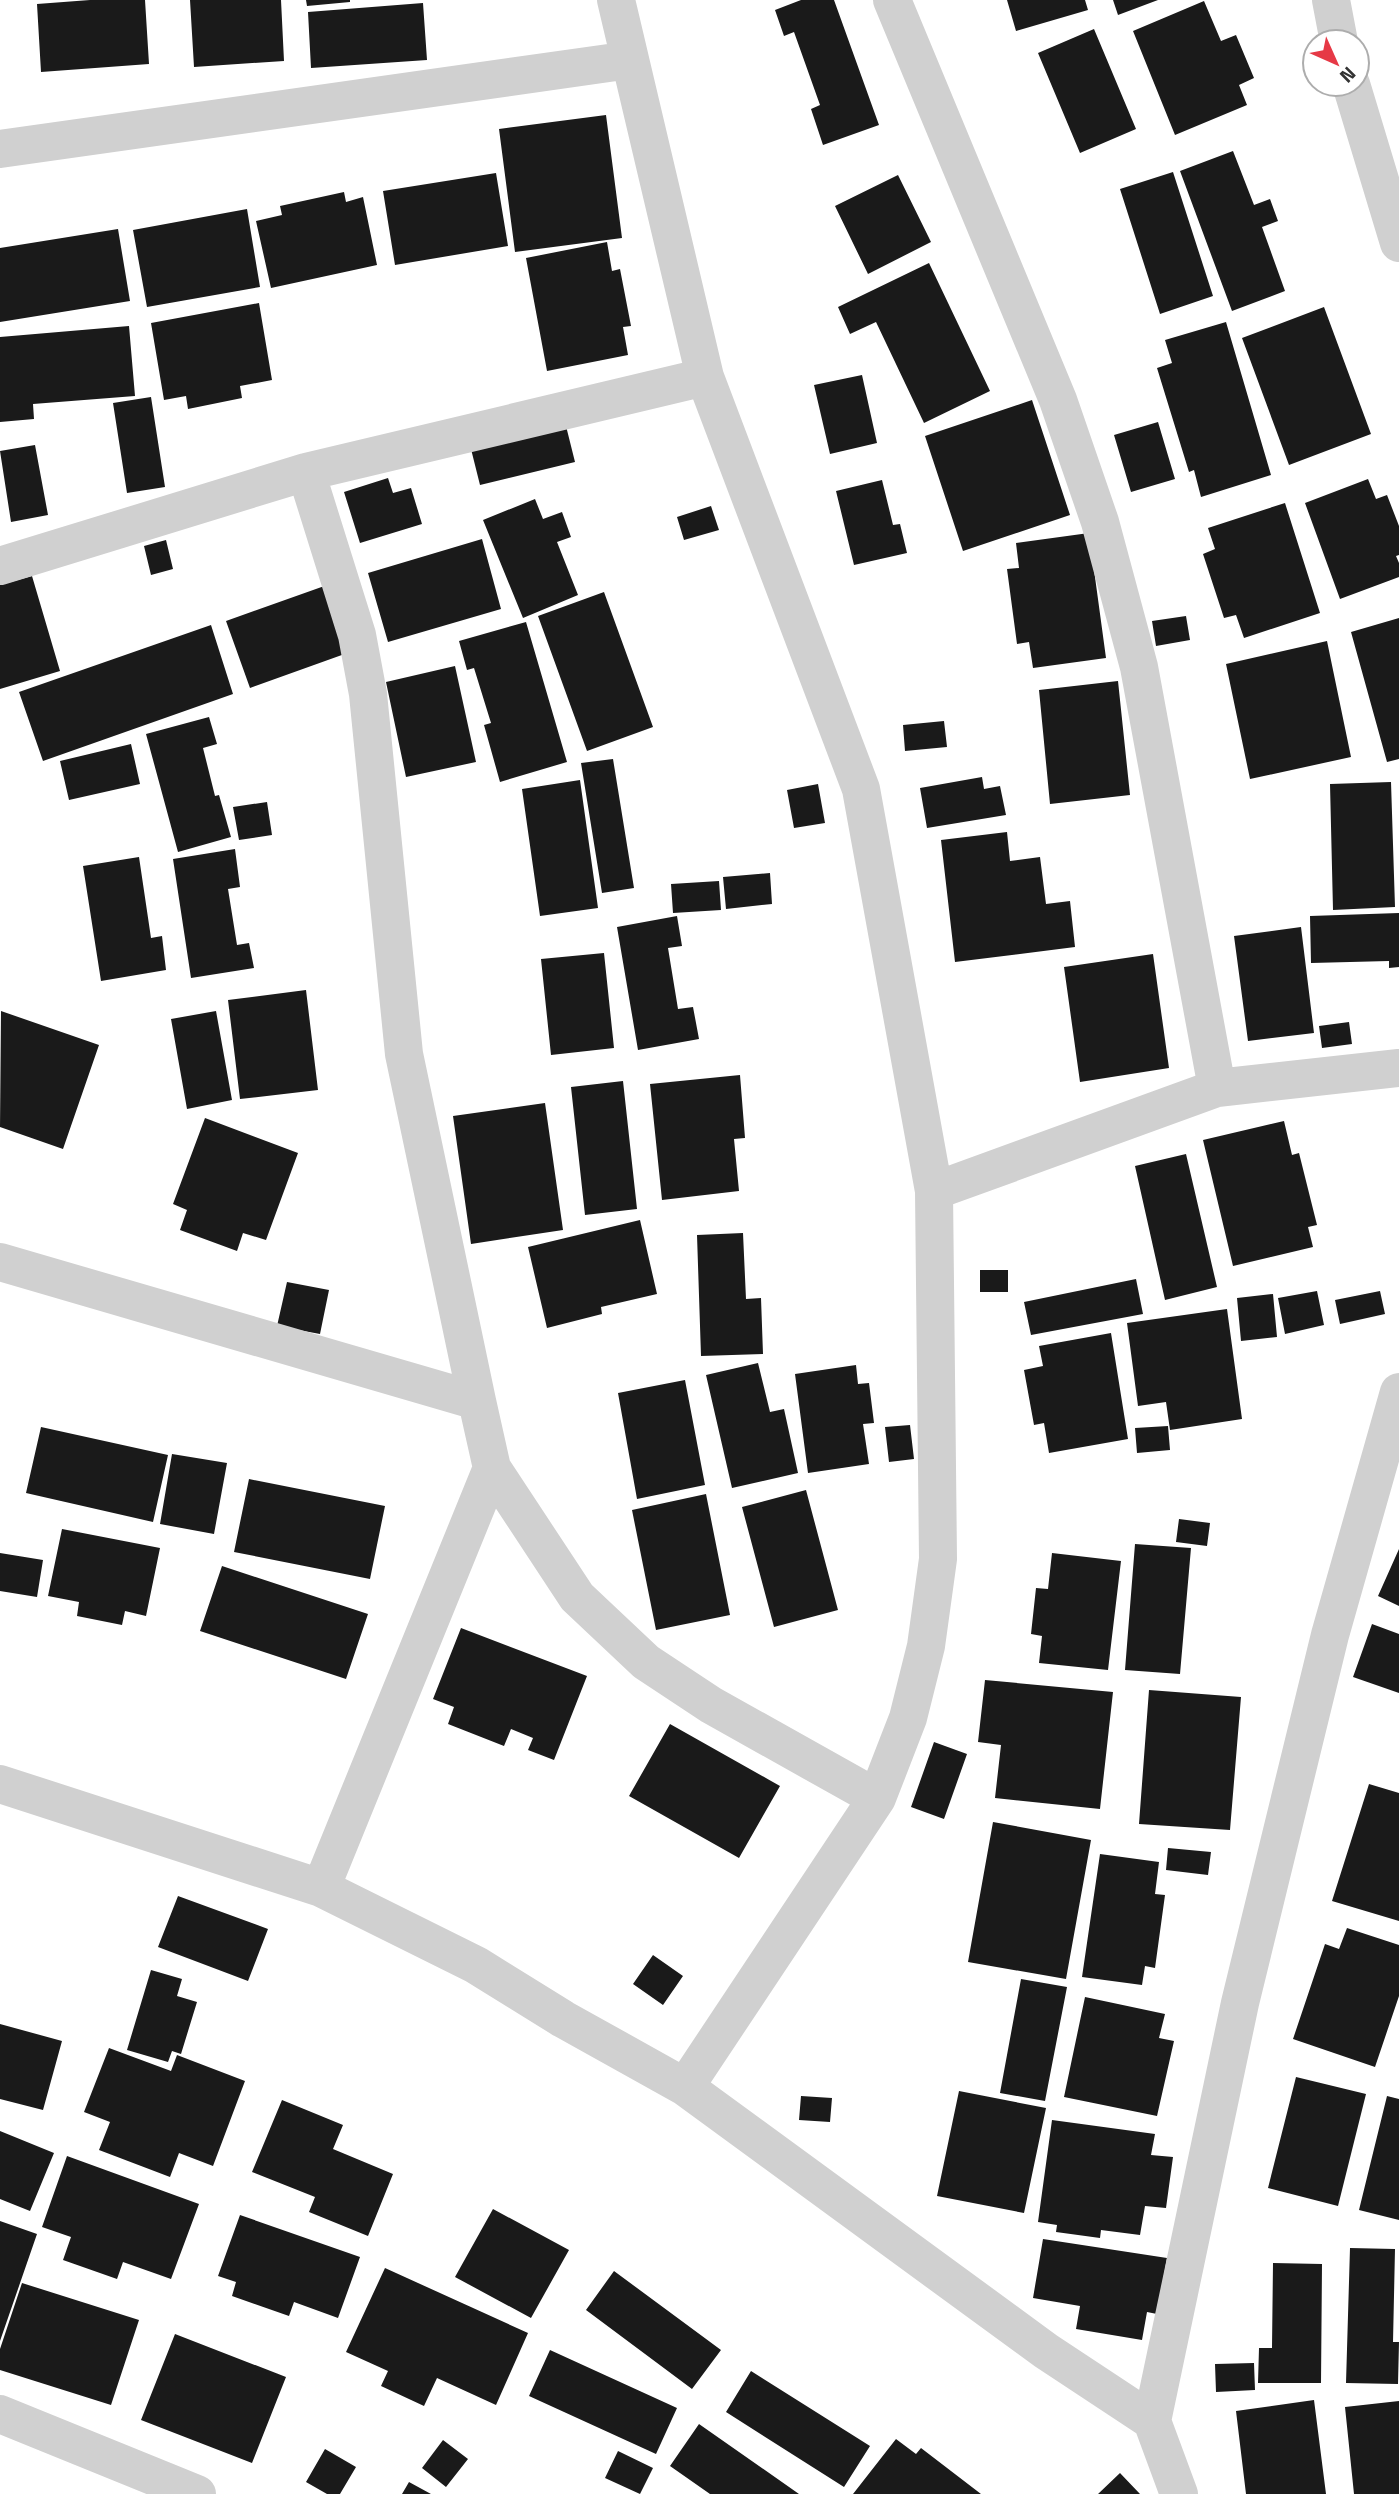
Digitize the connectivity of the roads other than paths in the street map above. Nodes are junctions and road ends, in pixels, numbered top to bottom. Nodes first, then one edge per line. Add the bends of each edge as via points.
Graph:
1 (615, 0) edge
2 (892, 0) edge
3 (1331, 0) edge
4 (1336, 28) edge
5 (630, 60) junction
6 (1355, 98) edge
7 (0, 149) edge
8 (1399, 243) edge
9 (705, 377) junction
10 (306, 472) junction
11 (0, 566) edge
12 (1399, 1068) edge
13 (1217, 1088) junction
14 (934, 1191) junction
15 (0, 1262) edge
16 (1399, 1392) edge
17 (477, 1401) junction
18 (492, 1468) junction
19 (0, 1784) edge
20 (877, 1798) junction
21 (321, 1888) junction
22 (685, 2087) junction
23 (0, 2414) edge
24 (1152, 2421) junction
25 (197, 2494) edge
26 (1179, 2494) edge

1 - 5 street
2 - 13 street via 1058,400 1100,522 1139,667
3 - 4 street
5 - 7 street
5 - 9 street
6 - 8 street
9 - 10 street
9 - 14 street via 861,789
10 - 11 street
10 - 17 street via 357,635 368,694 404,1054
12 - 13 street
13 - 14 street
14 - 20 street via 938,1559 926,1646 908,1718
15 - 17 street
16 - 24 street via 1330,1635 1243,1990
17 - 18 street
18 - 20 street via 577,1597 646,1662 711,1705
18 - 21 street
19 - 21 street
20 - 22 street
21 - 22 street via 476,1965
22 - 24 street via 1046,2351
23 - 25 street
24 - 26 street

